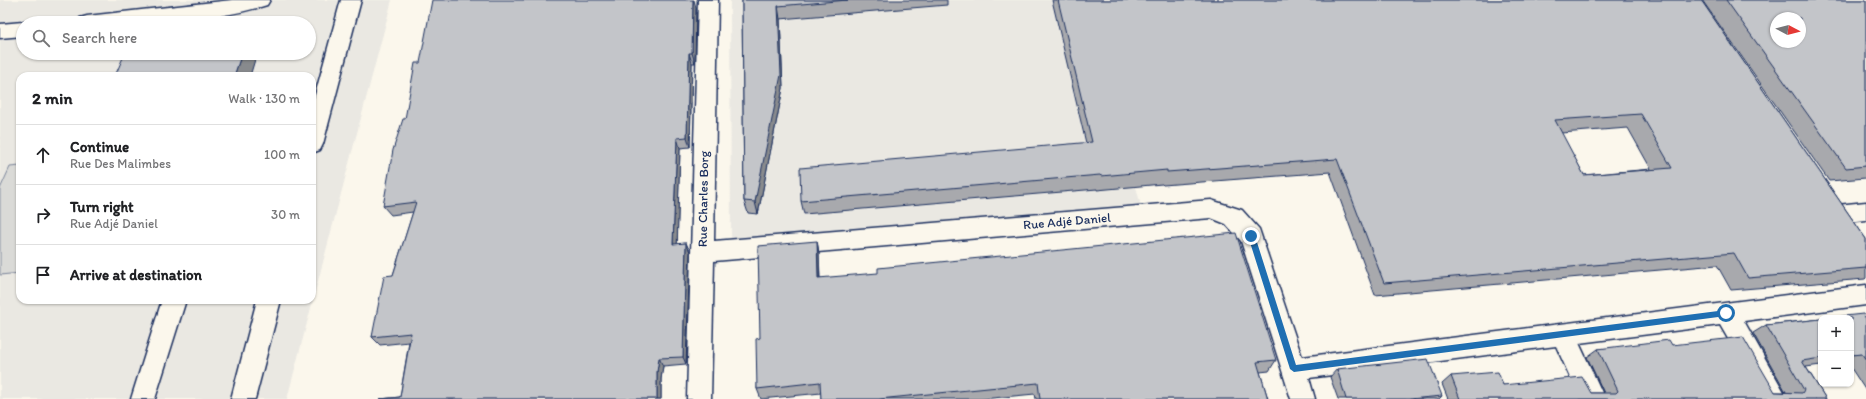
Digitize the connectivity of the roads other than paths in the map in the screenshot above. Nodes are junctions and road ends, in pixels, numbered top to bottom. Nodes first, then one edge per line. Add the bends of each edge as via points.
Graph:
1 (260, 0) edge
2 (351, 0) edge
3 (708, 0) edge
4 (151, 16) edge
5 (16, 30) edge
6 (0, 31) edge
7 (316, 129) edge
8 (1866, 211) edge
9 (1839, 216) edge
10 (702, 252) junction
11 (1866, 295) edge
12 (173, 304) edge
13 (269, 304) edge
14 (1726, 313) junction
15 (1563, 334) junction
16 (1294, 369) junction
17 (143, 399) edge
18 (242, 399) edge
19 (699, 399) edge
20 (1303, 399) edge
21 (1593, 399) edge
22 (1776, 399) edge

1 - 4 street via 233,7
2 - 7 street
3 - 10 street, Rue Charles Borg
5 - 6 street
8 - 9 street
10 - 16 street, Rue Adjé Daniel via 1211,209 1234,217 1251,236
10 - 19 street, Rue Charles Borg
11 - 14 street
12 - 17 street
13 - 18 street
14 - 15 street
14 - 22 street
15 - 16 street
15 - 21 street
16 - 20 street, Rue Adjé Daniel

